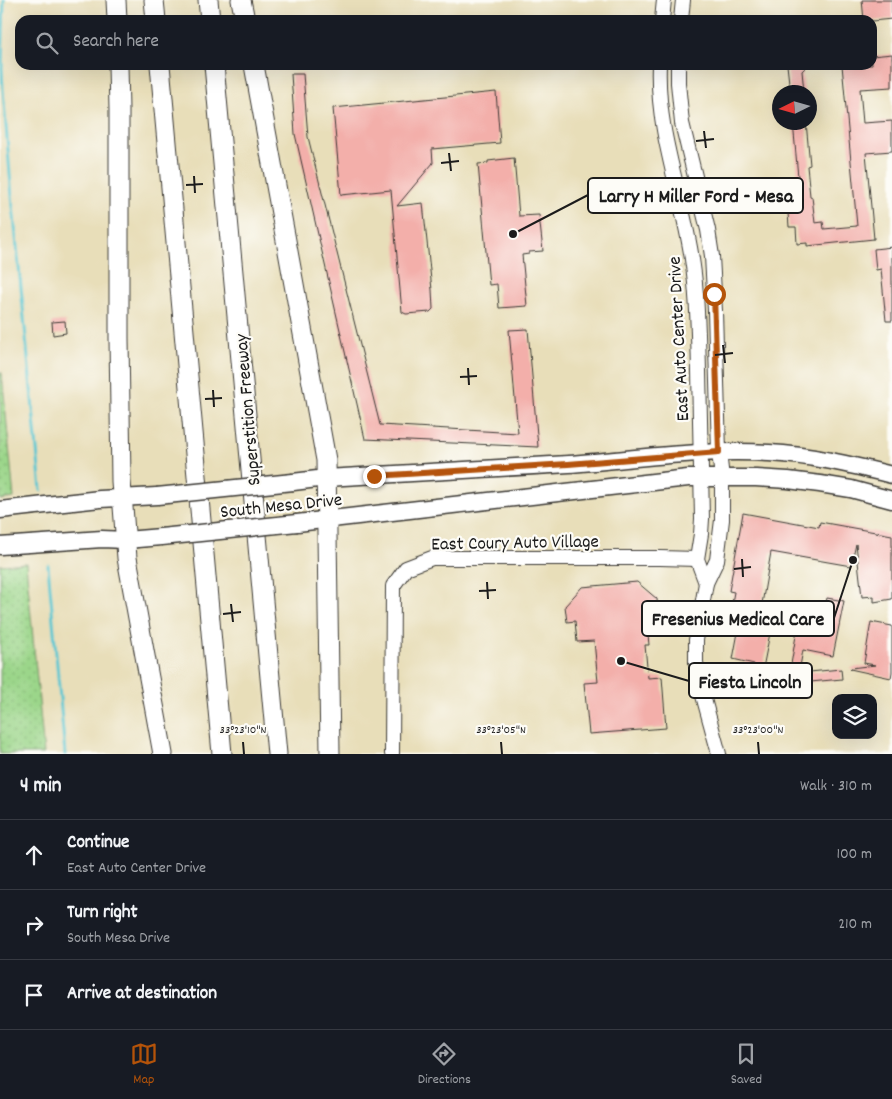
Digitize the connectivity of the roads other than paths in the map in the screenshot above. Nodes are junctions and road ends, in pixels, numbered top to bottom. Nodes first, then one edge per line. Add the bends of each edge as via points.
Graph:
1 (116, 0) edge
2 (154, 0) edge
3 (208, 0) edge
4 (241, 0) edge
5 (664, 0) edge
6 (683, 0) edge
7 (117, 15) edge
8 (156, 15) edge
9 (210, 15) edge
10 (244, 15) edge
11 (662, 15) edge
12 (682, 15) edge
13 (118, 70) edge
14 (160, 70) edge
15 (214, 70) edge
16 (255, 70) edge
17 (659, 70) edge
18 (678, 70) edge
19 (719, 452) junction
20 (701, 453) junction
21 (892, 475) edge
22 (326, 478) junction
23 (701, 478) junction
24 (722, 478) junction
25 (798, 481) junction
26 (892, 481) edge
27 (122, 497) junction
28 (892, 500) edge
29 (0, 510) edge
30 (328, 520) junction
31 (126, 540) junction
32 (0, 546) edge
33 (697, 559) junction
34 (706, 584) junction
35 (163, 754) edge
36 (222, 754) edge
37 (277, 754) edge
38 (330, 754) edge
39 (392, 754) edge
40 (719, 754) edge

1 - 7 highway
2 - 8 highway
3 - 9 highway
4 - 10 highway
5 - 11 street
6 - 12 street
13 - 27 highway
14 - 36 highway
15 - 37 highway, Superstition Freeway
16 - 22 highway via 326,460
17 - 20 street, East Auto Center Drive via 664,132 694,267
18 - 19 street, East Auto Center Drive via 682,123 712,256
19 - 20 main road, South Mesa Drive
19 - 21 main road, South Mesa Drive via 806,456
19 - 24 street, East Auto Center Drive
20 - 22 main road, South Mesa Drive
20 - 23 street, East Auto Center Drive
22 - 27 main road, South Mesa Drive, bridge
22 - 30 highway
23 - 24 main road, South Mesa Drive
23 - 30 main road, South Mesa Drive
23 - 33 street, East Auto Center Drive via 701,534
24 - 25 main road, South Mesa Drive
24 - 34 street, East Auto Center Drive via 722,520 717,560
25 - 26 main road via 834,476 878,484
25 - 28 main road, South Mesa Drive via 851,489
27 - 29 main road, South Mesa Drive
27 - 31 highway
30 - 31 main road, South Mesa Drive, bridge
30 - 38 highway
31 - 32 main road, South Mesa Drive
31 - 35 highway
33 - 34 street, East Auto Center Drive
33 - 39 street, East Coury Auto Village via 432,558 406,568 393,586
34 - 40 street, East Auto Center Drive via 696,640 696,662

